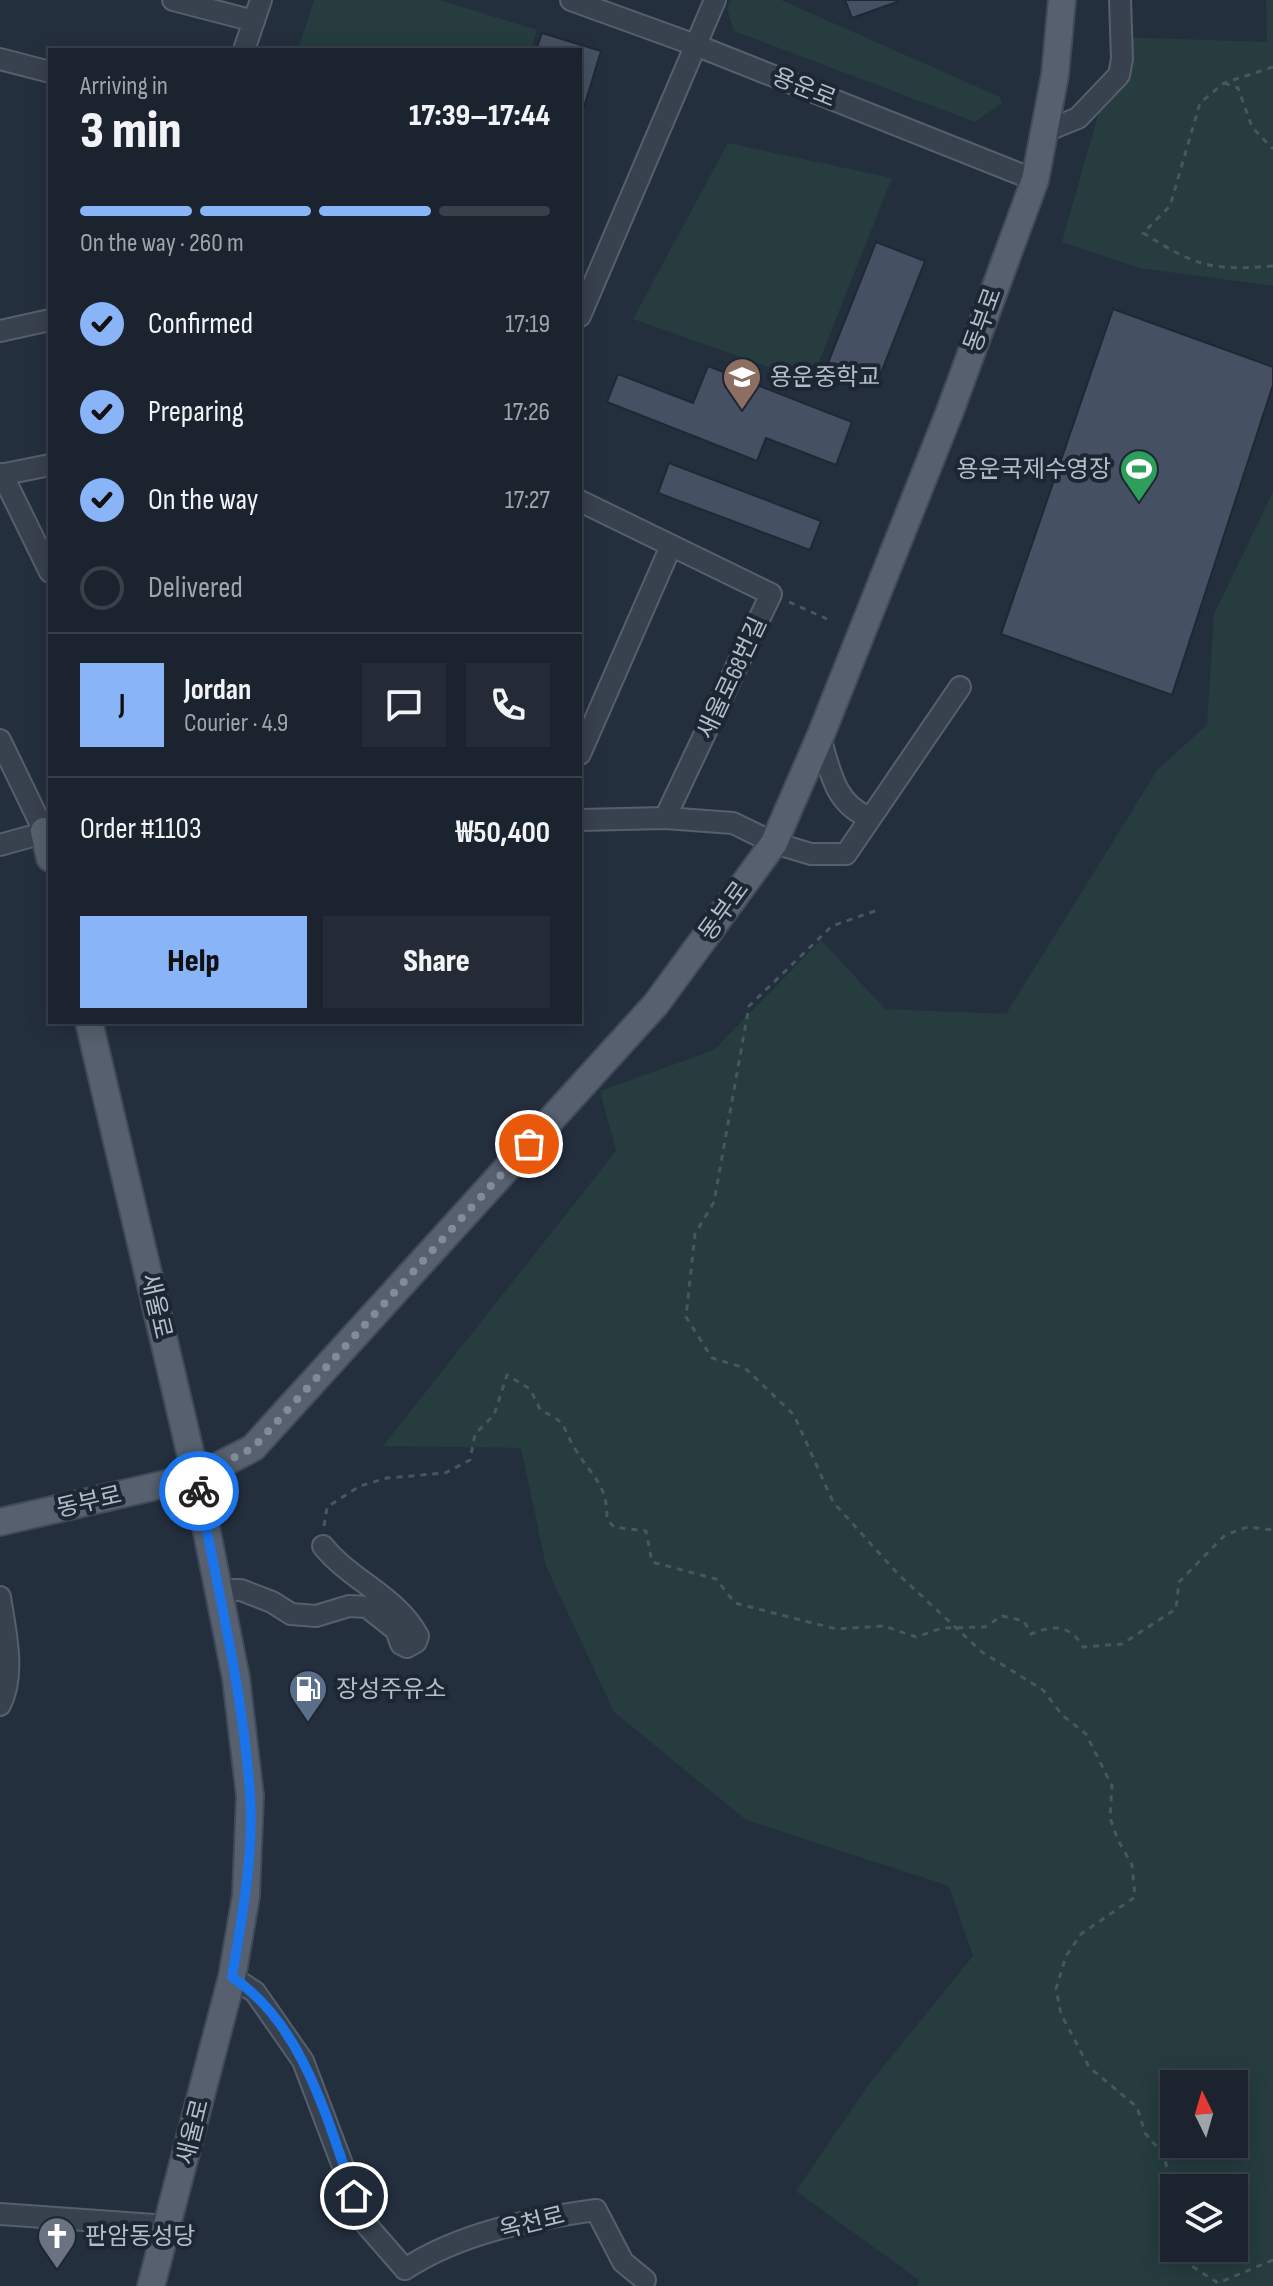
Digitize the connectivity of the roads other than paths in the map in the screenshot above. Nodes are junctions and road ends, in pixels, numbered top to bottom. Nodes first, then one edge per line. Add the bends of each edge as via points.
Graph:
1 (173, 0) edge
2 (261, 0) edge
3 (571, 0) edge
4 (715, 0) edge
5 (1062, 0) edge
6 (1120, 0) edge
7 (254, 21) junction
8 (698, 46) junction
9 (245, 48) edge
10 (0, 59) edge
11 (48, 71) edge
12 (1046, 131) junction
13 (1035, 180) junction
14 (582, 311) edge
15 (48, 320) edge
16 (0, 331) edge
17 (48, 465) edge
18 (1, 475) edge
19 (582, 502) edge
20 (671, 546) junction
21 (48, 568) edge
22 (960, 687) dead end
23 (820, 737) junction
24 (0, 740) edge
25 (582, 749) edge
26 (868, 817) junction
27 (665, 818) junction
28 (582, 820) edge
29 (47, 831) edge
30 (774, 843) junction
31 (0, 845) edge
32 (89, 1024) edge
33 (196, 1477) junction
34 (0, 1522) edge
35 (323, 1546) road end
36 (218, 1590) junction
37 (0, 1597) edge
38 (0, 1705) edge
39 (232, 1977) junction
40 (0, 2214) edge
41 (168, 2226) junction
42 (405, 2278) edge
43 (645, 2280) dead end
44 (151, 2286) edge

1 - 7 street
2 - 7 street
3 - 8 street, 용운로
4 - 8 street
5 - 12 main road, 동부로
6 - 12 street via 1119,75 1078,118
7 - 9 street
8 - 13 street, 용운로
8 - 14 street
10 - 11 street
12 - 13 main road, 동부로
13 - 23 main road, 동부로
15 - 16 street
17 - 18 street
18 - 21 street
19 - 20 street, 새울로68번길
20 - 25 street
20 - 27 street, 새울로68번길 via 771,594
22 - 26 street
23 - 26 street via 836,791 852,811
23 - 30 main road, 동부로
24 - 29 street
26 - 30 street via 846,854 811,854
27 - 28 street
27 - 30 street via 733,823
29 - 31 street
30 - 33 main road, 동부로 via 656,1004 253,1448
32 - 33 main road, 새울로
33 - 34 main road, 동부로
33 - 36 main road, 새울로
35 - 36 street via 336,1562 408,1616 416,1642 401,1644 396,1630 367,1607 349,1606 316,1616 291,1614 241,1590
36 - 39 main road, 새울로 via 236,1678 250,1796 246,1896
37 - 38 street via 8,1648
39 - 41 main road, 새울로
39 - 42 street via 255,1992 303,2061 364,2222
40 - 41 street
41 - 44 main road, 새울로
42 - 43 street, 옥천로 via 432,2252 539,2218 596,2210 623,2262

